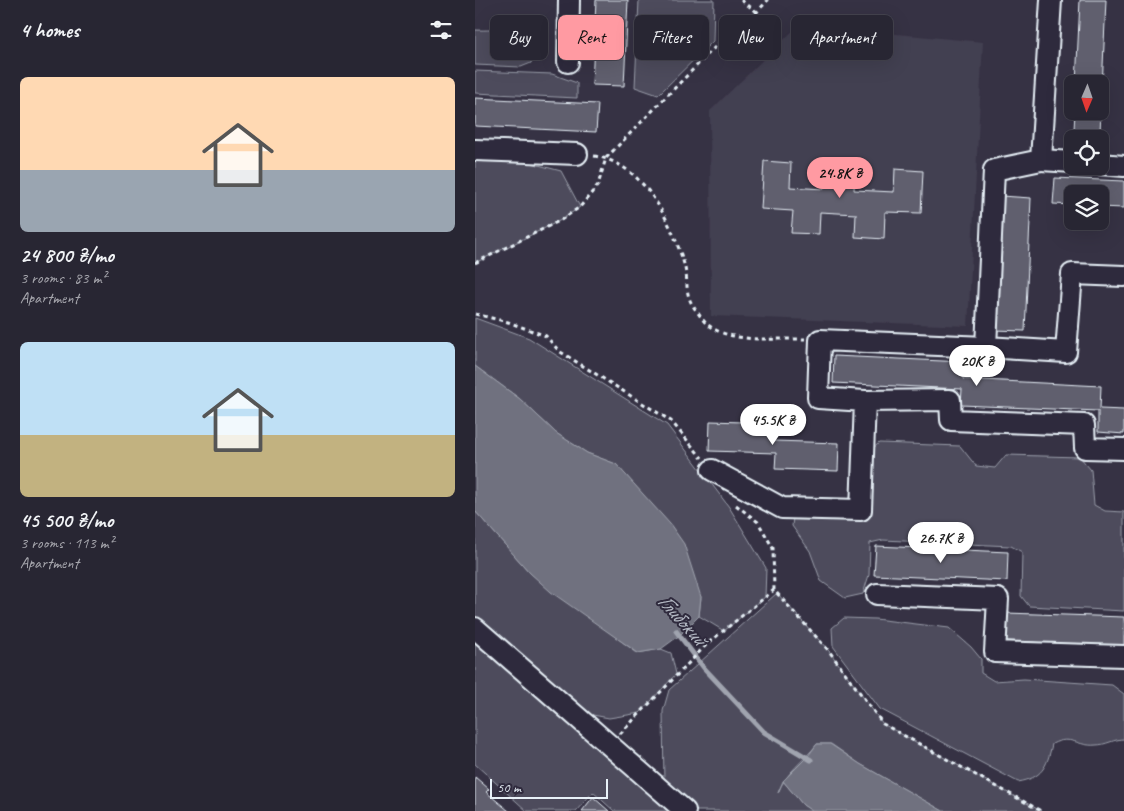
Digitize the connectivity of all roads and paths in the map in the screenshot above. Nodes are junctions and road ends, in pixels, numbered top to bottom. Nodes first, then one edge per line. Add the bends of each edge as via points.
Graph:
1 (569, 0) edge
2 (741, 0) edge
3 (768, 0) edge
4 (1051, 0) edge
5 (757, 12) junction
6 (568, 62) dead end
7 (475, 150) edge
8 (577, 154) joint
9 (606, 158) junction
10 (1041, 160) junction
11 (1064, 161) edge
12 (1109, 165) edge
13 (1124, 166) edge
14 (475, 263) edge
15 (1124, 276) edge
16 (475, 314) edge
17 (820, 340) junction
18 (986, 347) junction
19 (865, 401) junction
20 (1124, 449) edge
21 (712, 470) joint
22 (731, 501) dead end
23 (774, 590) junction
24 (877, 594) dead end
25 (475, 628) edge
26 (1124, 656) edge
27 (609, 746) junction
28 (685, 811) edge
29 (1041, 811) edge

1 - 6 street
2 - 5 path
3 - 5 path
4 - 10 street
5 - 9 path via 720,42
7 - 8 street
8 - 9 path
9 - 14 path via 598,185 580,207 561,220
9 - 17 path via 643,182 667,219 684,265 688,301 708,325 736,336
10 - 11 street
10 - 18 street via 993,170
12 - 13 street
15 - 18 street via 1072,274 1066,352
16 - 21 path via 546,336 559,351 671,421
17 - 18 street
17 - 19 street via 819,398
19 - 20 street via 950,400 951,420 1085,425 1085,448
19 - 21 street via 861,510 782,508
22 - 23 path via 758,522 773,548
23 - 27 path via 707,644
23 - 29 path via 829,651 883,724
24 - 26 street via 997,599 995,652
25 - 27 street
27 - 28 street

